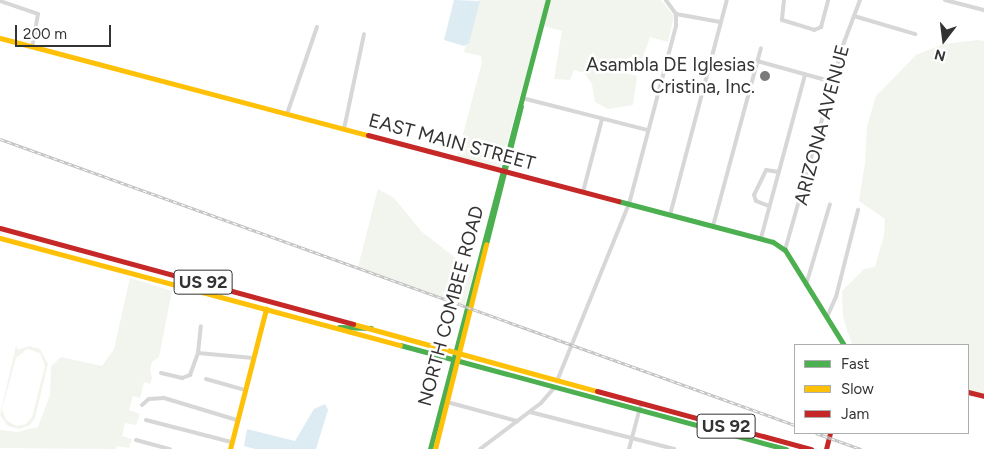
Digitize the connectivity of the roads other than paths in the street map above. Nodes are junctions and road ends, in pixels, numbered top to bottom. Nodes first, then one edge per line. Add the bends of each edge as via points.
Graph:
1 (548, 0) edge
2 (666, 0) edge
3 (727, 0) edge
4 (784, 0) edge
5 (828, 0) edge
6 (860, 0) edge
7 (945, 0) edge
8 (968, 0) edge
9 (0, 1) edge
10 (967, 6) junction
11 (984, 10) edge
12 (676, 14) junction
13 (854, 16) junction
14 (720, 22) junction
15 (317, 27) dead end
16 (364, 34) dead end
17 (915, 34) dead end
18 (0, 38) edge
19 (32, 47) junction
20 (761, 48) dead end
21 (757, 62) junction
22 (805, 75) junction
23 (833, 82) junction
24 (522, 98) junction
25 (287, 114) junction
26 (602, 119) junction
27 (344, 129) junction
28 (648, 130) junction
29 (504, 171) junction
30 (779, 172) junction
31 (582, 192) junction
32 (629, 204) junction
33 (830, 204) dead end
34 (769, 206) junction
35 (858, 210) dead end
36 (670, 215) junction
37 (713, 226) junction
38 (0, 228) edge
39 (0, 238) edge
40 (761, 238) junction
41 (785, 250) junction
42 (92, 253) junction
43 (116, 259) junction
44 (100, 265) junction
45 (127, 272) junction
46 (806, 285) junction
47 (244, 293) junction
48 (266, 309) junction
49 (302, 309) junction
50 (827, 317) junction
51 (201, 326) dead end
52 (332, 327) junction
53 (371, 328) junction
54 (843, 344) edge
55 (198, 353) junction
56 (456, 354) junction
57 (253, 358) junction
58 (454, 360) junction
59 (161, 373) dead end
60 (206, 380) dead end
61 (556, 384) junction
62 (245, 390) junction
63 (969, 392) edge
64 (984, 396) edge
65 (447, 402) junction
66 (142, 405) dead end
67 (640, 407) junction
68 (530, 412) junction
69 (146, 420) dead end
70 (237, 420) junction
71 (517, 421) junction
72 (732, 431) junction
73 (830, 434) edge
74 (632, 438) junction
75 (136, 440) dead end
76 (231, 442) junction
77 (170, 449) edge
78 (230, 449) edge
79 (430, 449) edge
80 (435, 449) edge
81 (481, 449) edge
82 (629, 449) edge
83 (674, 449) edge
84 (786, 449) edge
85 (811, 449) edge
86 (826, 449) edge

1 - 24 main road, NORTH COMBEE ROAD
2 - 12 street
3 - 14 street
4 - 5 street via 781,12 784,22 816,30 821,27
6 - 13 street, ARIZONA AVENUE
7 - 10 street
8 - 10 street
9 - 19 street via 38,14
10 - 11 street
12 - 14 street
12 - 28 street via 676,26
13 - 17 street
13 - 23 street, ARIZONA AVENUE
14 - 36 street
15 - 25 street
16 - 27 street
18 - 19 main road, EAST MAIN STREET
19 - 25 main road, EAST MAIN STREET
20 - 21 street
21 - 22 street
21 - 37 street
22 - 23 street
22 - 30 street
23 - 41 street, ARIZONA AVENUE
24 - 26 street
24 - 29 main road, NORTH COMBEE ROAD
25 - 27 main road, EAST MAIN STREET
26 - 28 street
26 - 31 street
27 - 29 main road, EAST MAIN STREET
28 - 32 street
29 - 31 main road, EAST MAIN STREET
29 - 56 main road, NORTH COMBEE ROAD
30 - 34 street
30 - 34 street via 766,170 754,195 756,201
31 - 32 main road, EAST MAIN STREET
32 - 36 main road, EAST MAIN STREET
32 - 61 street
33 - 46 street
34 - 40 street
35 - 50 street via 836,297
36 - 37 main road, EAST MAIN STREET
37 - 40 main road, EAST MAIN STREET
38 - 42 main road, US 92
39 - 44 main road, US 92
40 - 41 main road, EAST MAIN STREET
41 - 46 main road
42 - 43 main road, US 92
42 - 44 main road
43 - 44 main road
43 - 45 main road
43 - 47 main road, US 92
44 - 45 main road, US 92
45 - 48 main road, US 92
46 - 50 main road
47 - 48 main road via 263,303
47 - 49 main road, US 92
48 - 49 main road
48 - 52 main road, US 92
48 - 57 main road
49 - 53 main road, US 92
50 - 54 main road
51 - 55 street
52 - 53 main road
52 - 58 main road, US 92
53 - 56 main road, US 92
55 - 57 street
55 - 59 street via 188,378
56 - 58 main road, NORTH COMBEE ROAD
56 - 61 main road, US 92
57 - 62 main road
58 - 61 main road, US 92
58 - 65 main road, NORTH COMBEE ROAD
58 - 79 main road, NORTH COMBEE ROAD
60 - 62 street
61 - 67 main road, US 92
61 - 67 main road, US 92 via 592,391
61 - 68 street
62 - 70 main road
63 - 64 main road
65 - 71 street
65 - 80 main road, NORTH COMBEE ROAD
66 - 70 street via 150,399 164,398
67 - 72 main road, US 92
67 - 74 street
68 - 71 street
68 - 74 street
69 - 76 street
70 - 76 main road
71 - 81 street
72 - 84 main road, US 92
72 - 85 main road, US 92
73 - 86 main road
74 - 82 street
74 - 83 street
75 - 77 street
76 - 78 main road

